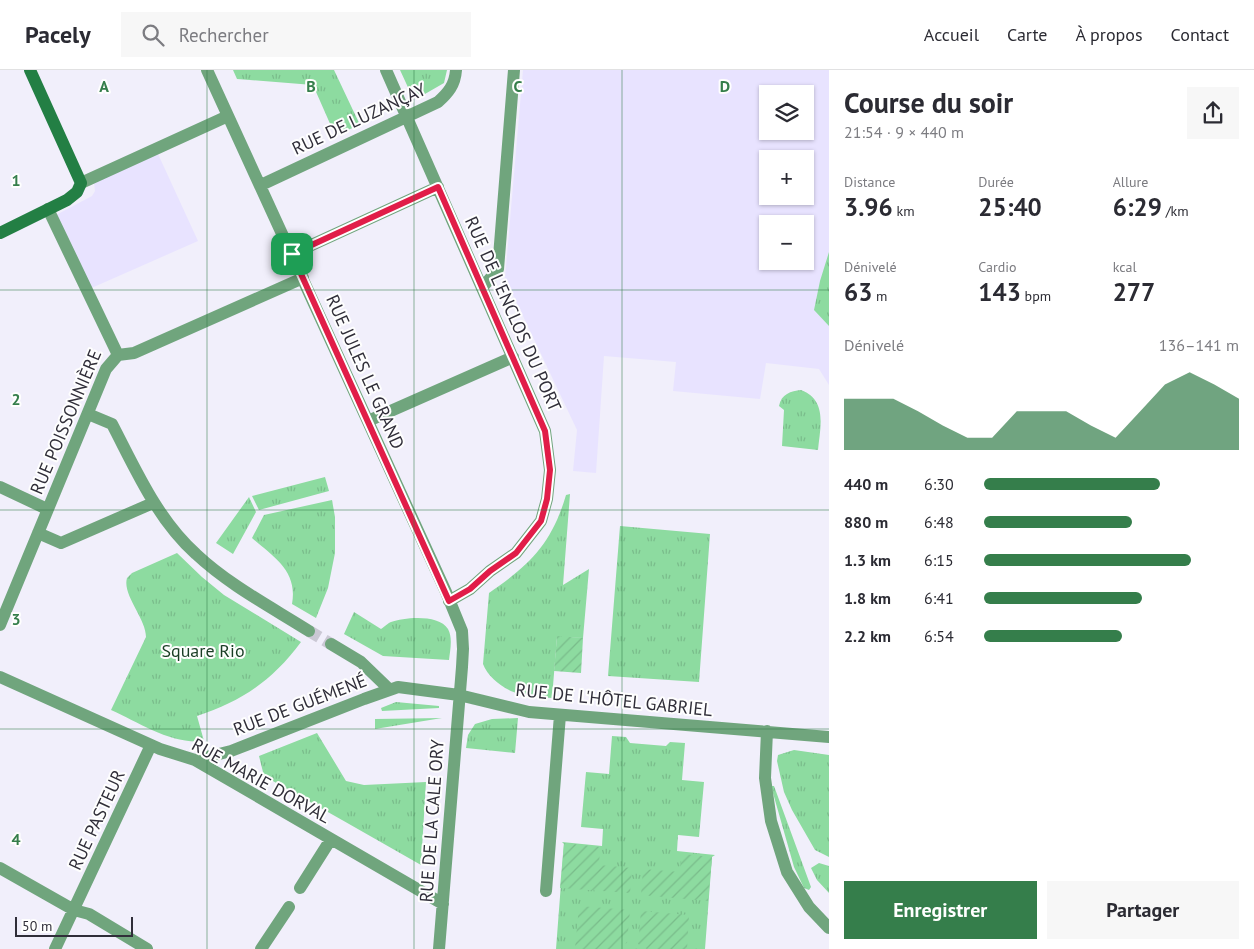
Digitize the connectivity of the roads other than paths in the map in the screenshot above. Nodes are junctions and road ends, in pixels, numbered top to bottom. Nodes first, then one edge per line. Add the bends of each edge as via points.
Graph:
1 (30, 70) edge
2 (207, 70) edge
3 (386, 70) edge
4 (456, 70) edge
5 (514, 70) edge
6 (228, 116) junction
7 (406, 116) junction
8 (81, 183) junction
9 (260, 185) junction
10 (438, 187) junction
11 (48, 209) junction
12 (0, 232) edge
13 (292, 254) junction
14 (303, 278) junction
15 (482, 288) junction
16 (118, 355) junction
17 (513, 357) junction
18 (88, 414) junction
19 (368, 421) junction
20 (0, 487) edge
21 (154, 503) junction
22 (48, 509) junction
23 (38, 533) junction
24 (449, 601) junction
25 (0, 625) edge
26 (309, 631) tunnel mouth
27 (331, 644) tunnel mouth
28 (0, 676) edge
29 (389, 690) junction
30 (459, 695) junction
31 (560, 715) junction
32 (767, 731) junction
33 (829, 737) edge
34 (151, 746) junction
35 (195, 760) junction
36 (331, 839) junction
37 (0, 868) edge
38 (300, 888) dead end
39 (546, 891) dead end
40 (443, 904) junction
41 (289, 906) dead end
42 (74, 910) junction
43 (829, 928) edge
44 (55, 949) edge
45 (148, 949) edge
46 (261, 949) edge
47 (439, 949) edge

1 - 8 street
2 - 6 street, RUE JULES LE GRAND
3 - 7 street, RUE DE L'ENCLOS DU PORT
4 - 7 street, RUE DE LUZANÇAY via 448,94
5 - 15 street via 498,269
6 - 8 street
6 - 9 street, RUE JULES LE GRAND
7 - 9 street, RUE DE LUZANÇAY
7 - 10 street, RUE DE L'ENCLOS DU PORT
8 - 11 street via 74,195
9 - 13 street, RUE JULES LE GRAND
10 - 13 street
10 - 15 street, RUE DE L'ENCLOS DU PORT
11 - 12 street
11 - 16 street, RUE POISSONNIÈRE
13 - 14 street, RUE JULES LE GRAND
14 - 16 street via 134,353
14 - 19 street, RUE JULES LE GRAND
15 - 17 street, RUE DE L'ENCLOS DU PORT
16 - 18 street, RUE POISSONNIÈRE via 106,369
17 - 19 street
17 - 24 street, RUE DE L'ENCLOS DU PORT via 545,431 550,470 547,499 541,521 516,553
18 - 21 street via 112,424
18 - 22 street, RUE POISSONNIÈRE
19 - 24 street, RUE JULES LE GRAND
20 - 22 street
21 - 23 street via 61,543
21 - 26 street via 196,554 226,578
22 - 23 street, RUE POISSONNIÈRE
23 - 25 street, RUE POISSONNIÈRE
24 - 30 street, RUE JULES LE GRAND via 462,631
27 - 29 street via 361,662
28 - 34 street, RUE MARIE DORVAL
29 - 30 street, RUE DE GUÉMENÉ via 398,687
29 - 35 street, RUE DE GUÉMENÉ via 231,751
30 - 31 street, RUE DE L'HÔTEL GABRIEL via 529,712
30 - 40 street, RUE DE LA CALE ORY
31 - 32 street, RUE DE L'HÔTEL GABRIEL
31 - 39 street
32 - 33 street, RUE DE L'HÔTEL GABRIEL
32 - 43 street via 765,778 771,821 787,872 809,907
34 - 35 street, RUE MARIE DORVAL
34 - 42 street, RUE PASTEUR
35 - 36 street, RUE MARIE DORVAL
36 - 38 street
36 - 40 street, RUE MARIE DORVAL
37 - 42 street
40 - 47 street, RUE DE LA CALE ORY
41 - 46 street
42 - 44 street, RUE PASTEUR
42 - 45 street via 89,914

